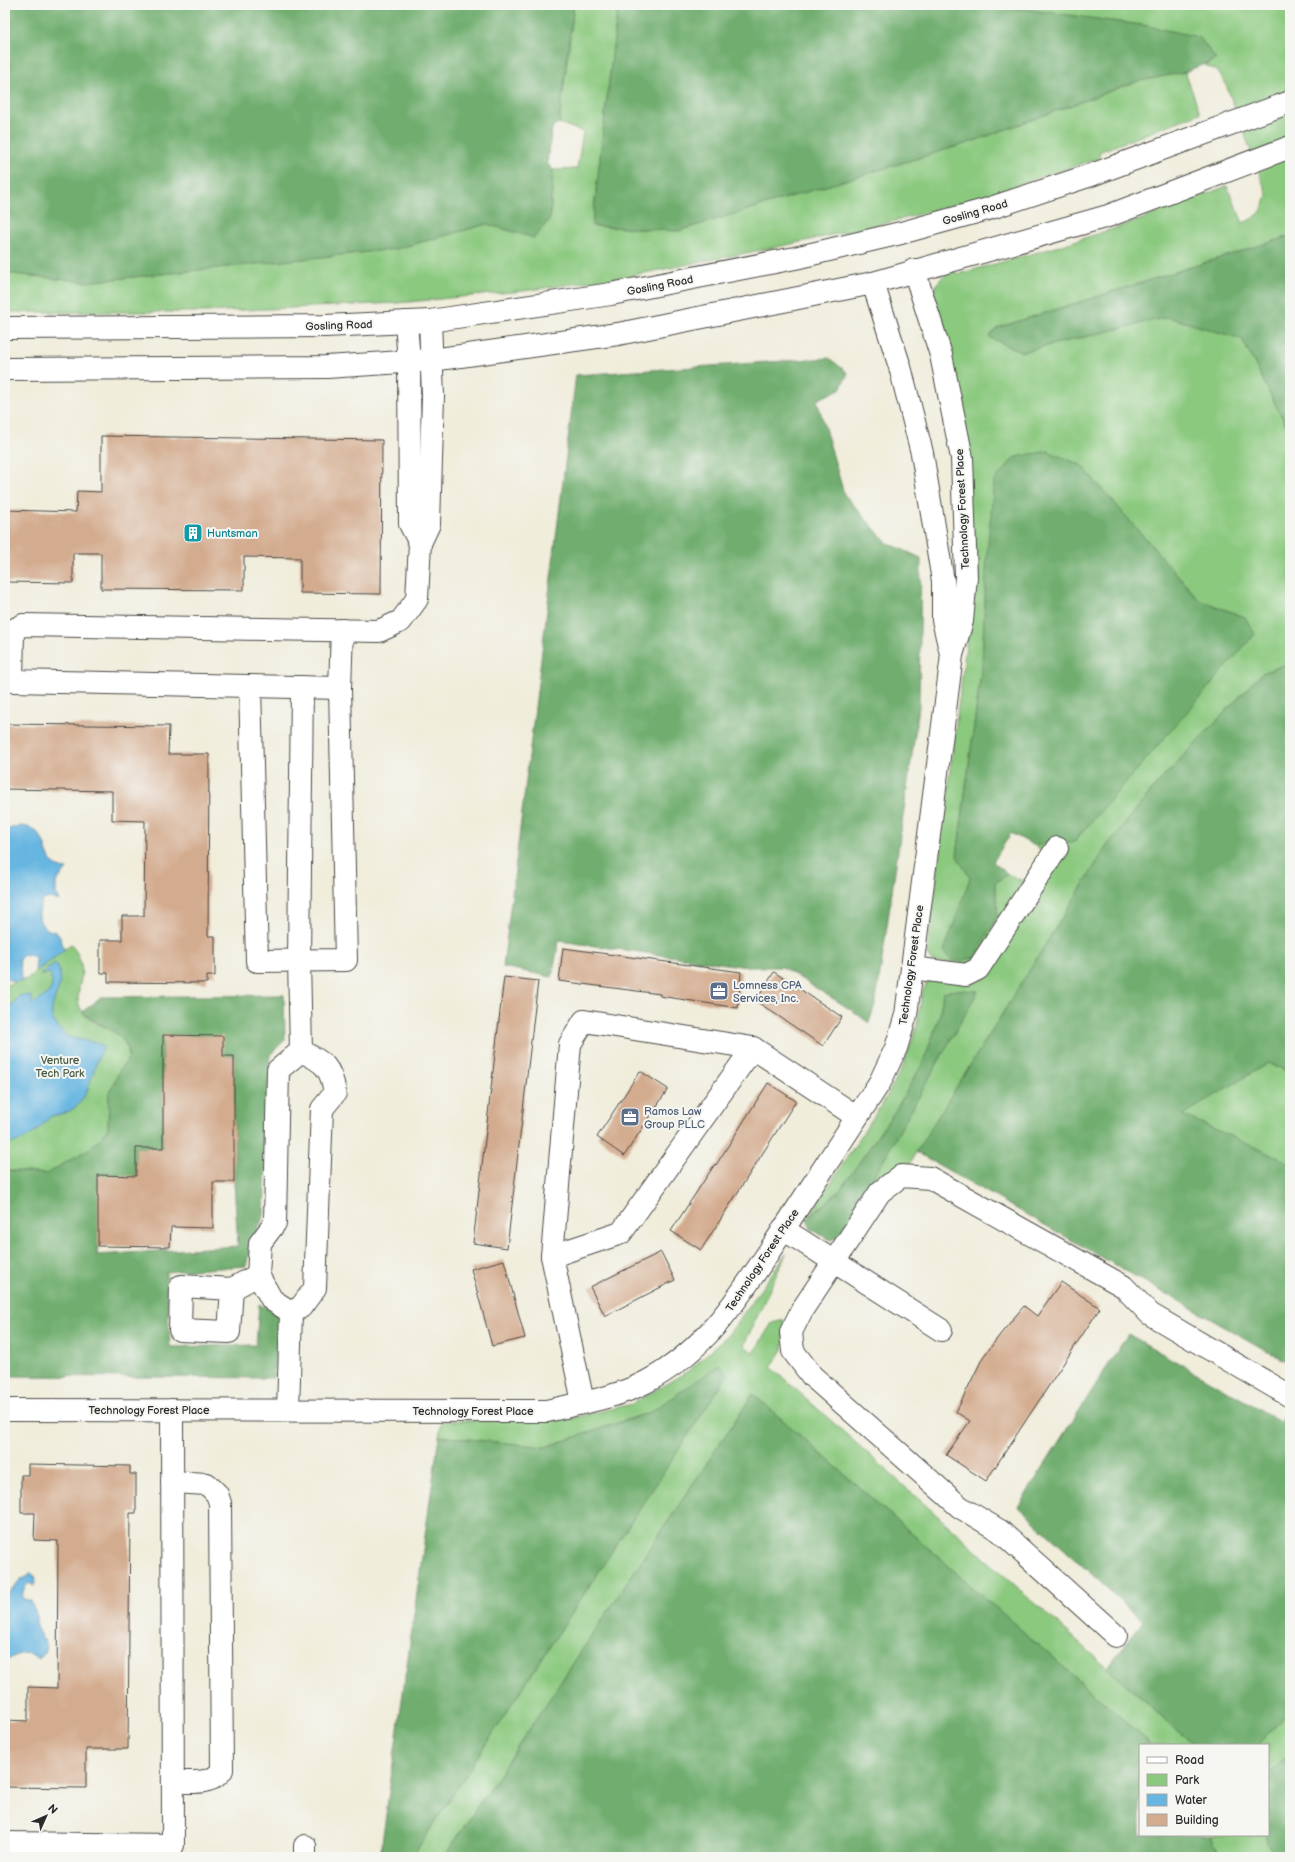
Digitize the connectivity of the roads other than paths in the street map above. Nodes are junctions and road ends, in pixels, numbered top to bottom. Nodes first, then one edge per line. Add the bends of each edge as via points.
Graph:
1 (1290, 102) edge
2 (1290, 147) edge
3 (914, 270) junction
4 (873, 283) junction
5 (430, 321) junction
6 (406, 322) junction
7 (5, 328) edge
8 (432, 360) junction
9 (409, 361) junction
10 (5, 369) edge
11 (420, 543) junction
12 (342, 630) junction
13 (952, 655) junction
14 (250, 686) junction
15 (302, 687) junction
16 (340, 688) junction
17 (1057, 848) dead end
18 (299, 960) junction
19 (912, 968) junction
20 (754, 1048) junction
21 (301, 1051) junction
22 (857, 1117) junction
23 (783, 1229) junction
24 (552, 1256) junction
25 (834, 1261) junction
26 (258, 1275) junction
27 (232, 1289) dead end
28 (291, 1312) junction
29 (942, 1330) dead end
30 (1290, 1396) edge
31 (583, 1402) junction
32 (5, 1410) edge
33 (172, 1410) junction
34 (288, 1410) junction
35 (172, 1482) junction
36 (1116, 1636) dead end
37 (173, 1782) junction
38 (5, 1843) edge

1 - 5 main road, Gosling Road via 1209,133 988,209 901,233 796,258 619,293
2 - 3 main road via 1108,216
3 - 4 main road
3 - 13 main road, Technology Forest Place via 941,356 962,458 966,577 962,621
4 - 8 main road via 618,334
4 - 13 main road, Technology Forest Place via 900,367 922,453 943,581 943,620
5 - 6 main road, Gosling Road
5 - 8 main road
6 - 7 main road, Gosling Road via 325,326
6 - 9 main road
8 - 9 main road
8 - 11 main road via 429,524
9 - 10 main road via 327,367
9 - 11 main road via 410,524
11 - 12 main road via 417,599 401,621 379,631
12 - 14 main road via 23,625 13,630 12,681
12 - 16 main road
13 - 19 main road, Technology Forest Place
14 - 15 main road
14 - 18 main road via 257,961
15 - 16 main road
15 - 18 main road
16 - 18 main road via 346,960
17 - 19 main road via 978,969 966,975
18 - 21 main road
19 - 22 main road, Technology Forest Place via 906,1015 896,1048 880,1082
20 - 22 main road
20 - 24 main road via 621,1233
20 - 24 main road via 584,1021 570,1044
21 - 26 main road via 278,1070 275,1223 260,1243
21 - 28 main road via 320,1060 332,1076 335,1092 322,1109 315,1288 301,1307
22 - 23 main road, Technology Forest Place
23 - 25 main road
23 - 31 main road, Technology Forest Place via 742,1294 711,1332 683,1357 647,1382 618,1394
24 - 31 main road
25 - 29 main road
25 - 30 main road via 880,1192 901,1176 930,1178 1123,1286 1150,1314
25 - 36 main road via 791,1332 793,1351 807,1370 960,1507 1000,1531
26 - 27 main road
26 - 28 main road via 272,1300
28 - 34 main road
31 - 34 main road, Technology Forest Place via 547,1411
32 - 33 main road, Technology Forest Place
33 - 34 main road, Technology Forest Place
33 - 35 main road
35 - 37 main road
35 - 37 main road via 207,1484 217,1494 220,1503 222,1770 218,1778 210,1781
37 - 38 main road via 173,1845

